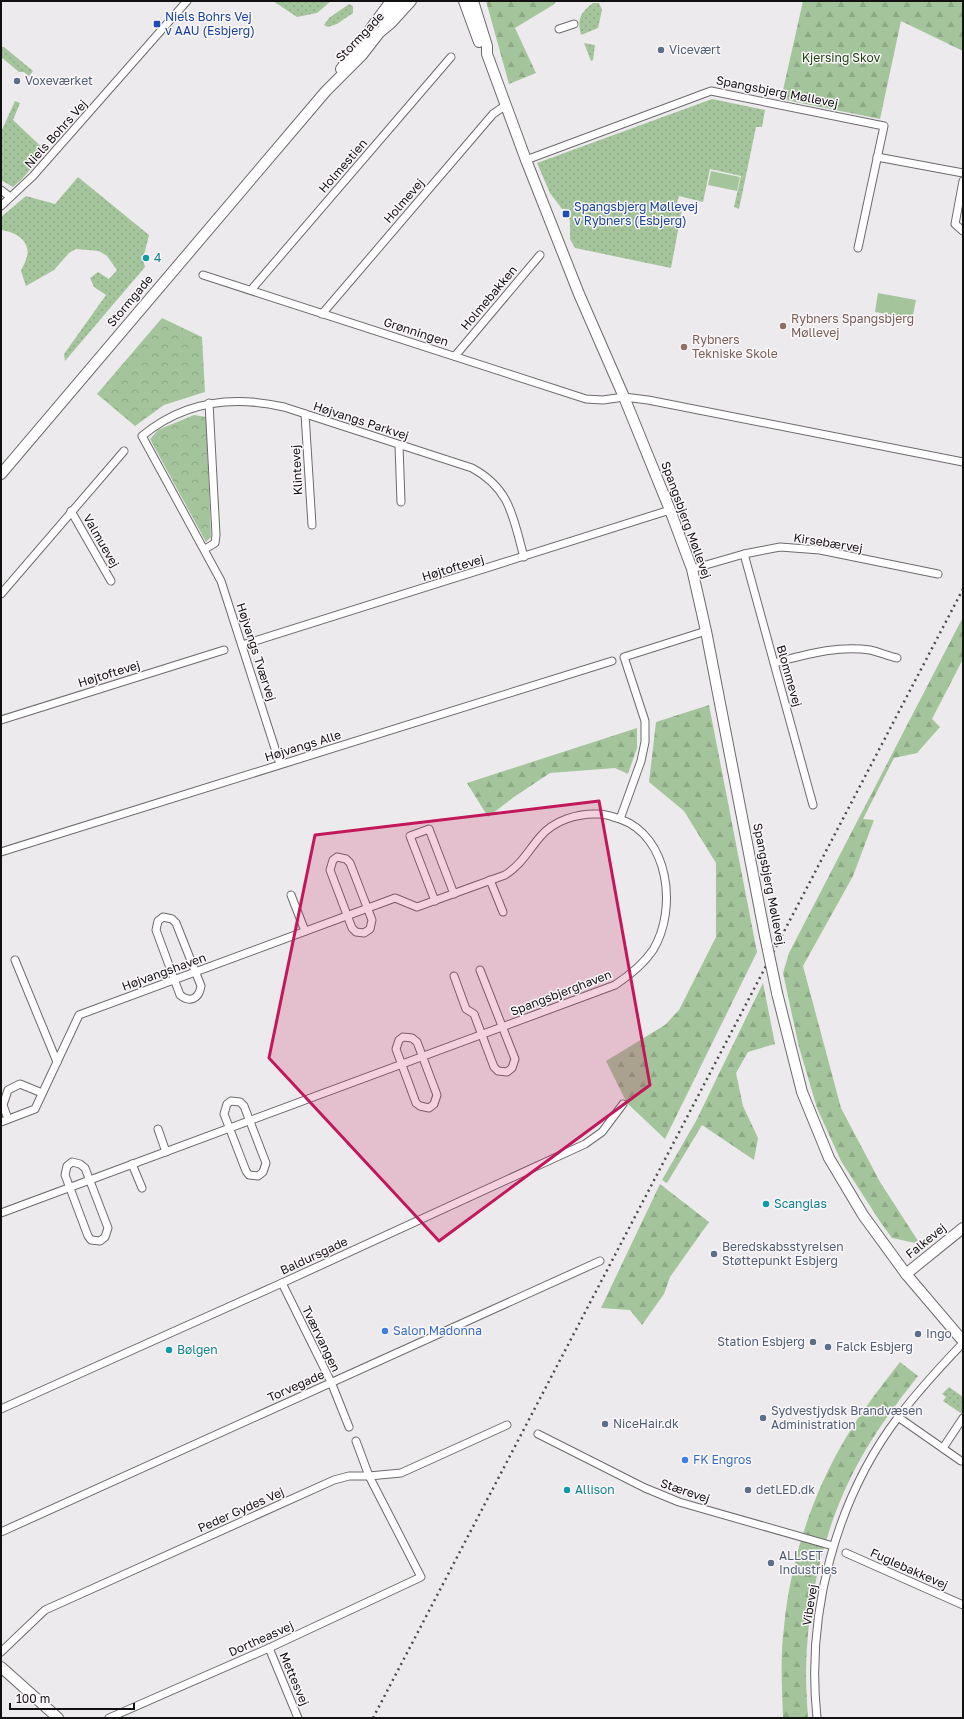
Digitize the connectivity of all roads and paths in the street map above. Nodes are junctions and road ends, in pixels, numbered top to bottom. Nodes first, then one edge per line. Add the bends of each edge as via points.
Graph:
1 (187, 1) edge
2 (391, 1) edge
3 (400, 1) edge
4 (411, 1) edge
5 (464, 1) edge
6 (473, 1) edge
7 (574, 24) dead end
8 (559, 29) dead end
9 (380, 33) junction
10 (487, 54) junction
11 (451, 57) dead end
12 (326, 90) junction
13 (506, 106) junction
14 (877, 157) junction
15 (526, 160) junction
16 (963, 173) edge
17 (963, 181) edge
18 (1, 190) edge
19 (10, 197) junction
20 (1, 206) edge
21 (963, 231) edge
22 (858, 248) dead end
23 (540, 255) dead end
24 (203, 275) dead end
25 (252, 290) junction
26 (322, 314) junction
27 (455, 356) junction
28 (624, 397) junction
29 (209, 403) junction
30 (305, 414) junction
31 (142, 436) joint
32 (399, 445) junction
33 (124, 451) dead end
34 (963, 462) edge
35 (1, 474) edge
36 (400, 502) dead end
37 (670, 510) junction
38 (71, 511) junction
39 (312, 525) dead end
40 (205, 549) junction
41 (744, 554) junction
42 (524, 557) junction
43 (692, 569) junction
44 (938, 574) dead end
45 (111, 581) dead end
46 (1, 594) edge
47 (706, 631) junction
48 (242, 645) junction
49 (224, 650) dead end
50 (897, 658) dead end
51 (612, 661) dead end
52 (774, 663) junction
53 (1, 720) edge
54 (280, 764) junction
55 (814, 805) dead end
56 (620, 819) junction
57 (1, 852) edge
58 (490, 880) junction
59 (454, 894) junction
60 (291, 895) dead end
61 (435, 901) junction
62 (368, 908) junction
63 (503, 912) dead end
64 (347, 916) junction
65 (304, 932) junction
66 (15, 960) dead end
67 (480, 970) dead end
68 (195, 972) junction
69 (454, 976) dead end
70 (175, 980) junction
71 (502, 1028) junction
72 (482, 1035) junction
73 (422, 1057) junction
74 (57, 1062) junction
75 (402, 1064) junction
76 (42, 1094) junction
77 (623, 1104) dead end
78 (8, 1119) junction
79 (250, 1120) junction
80 (1, 1122) edge
81 (230, 1128) junction
82 (158, 1129) dead end
83 (166, 1152) junction
84 (132, 1164) junction
85 (90, 1180) junction
86 (70, 1188) junction
87 (142, 1188) dead end
88 (1, 1213) edge
89 (963, 1228) edge
90 (600, 1261) dead end
91 (906, 1274) junction
92 (282, 1283) junction
93 (963, 1342) edge
94 (331, 1382) junction
95 (1, 1409) edge
96 (898, 1417) junction
97 (963, 1418) edge
98 (507, 1425) dead end
99 (349, 1426) dead end
100 (538, 1434) dead end
101 (356, 1441) dead end
102 (942, 1448) junction
103 (961, 1461) dead end
104 (369, 1476) junction
105 (1, 1532) edge
106 (833, 1546) junction
107 (846, 1553) dead end
108 (963, 1605) edge
109 (269, 1648) junction
110 (1, 1652) edge
111 (1, 1667) edge
112 (58, 1718) edge
113 (109, 1718) edge
114 (298, 1718) edge
115 (817, 1718) edge

1 - 19 street, Niels Bohrs Vej via 33,176
2 - 12 street, Stormgade
3 - 9 street via 386,18
4 - 9 street, Stormgade via 392,24
5 - 10 street, Spangsbjerg Møllevej via 482,49
6 - 10 street, Spangsbjerg Møllevej via 487,46
7 - 8 street
9 - 12 street, Stormgade via 362,55
10 - 13 street, Spangsbjerg Møllevej
11 - 25 street, Holmestien
12 - 35 street, Stormgade
13 - 15 street, Spangsbjerg Møllevej
13 - 26 street, Holmevej via 494,114
14 - 15 street, Spangsbjerg Møllevej via 884,126 711,91
14 - 16 street
14 - 22 street, Spangsbjerg Møllevej
15 - 28 street, Spangsbjerg Møllevej via 579,294
17 - 21 street via 955,224
18 - 19 street
19 - 20 street, Niels Bohrs Vej
23 - 27 street, Holmebakken
24 - 25 street, Grønningen
25 - 26 street, Grønningen
26 - 27 street, Grønningen
27 - 28 street, Grønningen via 586,399
28 - 34 street
28 - 37 street, Spangsbjerg Møllevej
29 - 30 street, Højvangs Parkvej via 261,402
29 - 31 street, Højvangs Parkvej via 178,412
29 - 40 street via 216,536 215,543
30 - 32 street, Højvangs Parkvej
30 - 39 street, Klintevej
31 - 40 street, Højvangs Tværvej
32 - 36 street
32 - 42 street, Højvangs Parkvej via 472,468 493,482 508,502
33 - 38 street
37 - 42 street, Højtoftevej
37 - 43 street, Spangsbjerg Møllevej
38 - 45 street, Valmuevej
38 - 46 street
40 - 48 street, Højvangs Tværvej via 221,581
41 - 43 street, Kirsebærvej
41 - 44 street, Kirsebærvej via 780,547 820,550
41 - 52 street, Blommevej
42 - 48 street, Højtoftevej
43 - 47 street, Spangsbjerg Møllevej
47 - 56 street via 624,657 645,721 645,742 641,761
47 - 91 street, Spangsbjerg Møllevej, bridge via 765,936 802,1092 829,1158 863,1215
48 - 54 street, Højvangs Tværvej
49 - 53 street, Højtoftevej
50 - 52 street via 870,650 823,651
51 - 54 street, Højvangs Alle
52 - 55 street, Blommevej
54 - 57 street, Højvangs Alle
56 - 58 street, Højvangshaven via 599,814 577,816 557,822 541,835 517,868
56 - 71 street, Spangsbjerghaven via 644,834 656,849 663,867 666,896 664,925 653,949 638,970 616,985
58 - 59 street, Højvangshaven
58 - 63 street
59 - 61 street, Højvangshaven
59 - 61 street via 429,829 410,836
60 - 65 street
61 - 62 street, Højvangshaven via 417,907 395,898
62 - 64 street, Højvangshaven
62 - 64 street via 372,925 364,933 356,932
62 - 64 street via 350,862 337,857 333,860 330,870
64 - 65 street, Højvangshaven
65 - 68 street, Højvangshaven
66 - 74 street
67 - 71 street, Spangsbjerghaven
68 - 70 street, Højvangshaven
68 - 70 street via 201,986 198,995 193,999 188,1000 180,995
68 - 70 street via 176,923 172,919 163,918 158,921 156,930
69 - 72 street, Spangsbjerghaven via 466,1009 474,1014
70 - 74 street, Højvangshaven via 79,1015
71 - 72 street, Spangsbjerghaven
71 - 72 street, Spangsbjerghaven via 515,1059 512,1068 507,1072 498,1071 494,1067
72 - 73 street, Spangsbjerghaven
73 - 75 street, Spangsbjerghaven
73 - 75 street via 417,1042 412,1038 403,1037 396,1049
73 - 75 street via 437,1095 434,1104 429,1108 416,1103
74 - 76 street, Højvangshaven
75 - 79 street, Spangsbjerghaven
76 - 78 street, Højvangshaven via 35,1109
76 - 78 street via 20,1084 8,1090 3,1105
77 - 92 street, Baldursgade via 602,1132 585,1144
78 - 80 street, Højvangshaven
79 - 81 street, Spangsbjerghaven
79 - 81 street via 240,1102 231,1101 227,1104 224,1114
79 - 81 street via 266,1163 263,1172 258,1176 249,1175 246,1171
81 - 83 street, Spangsbjerghaven
82 - 83 street
83 - 84 street, Spangsbjerghaven
84 - 85 street, Spangsbjerghaven
84 - 87 street
85 - 86 street, Spangsbjerghaven
85 - 86 street via 85,1168 72,1162 65,1170
85 - 86 street via 108,1228 105,1237 100,1241 91,1240 88,1236
86 - 88 street, Spangsbjerghaven
89 - 91 street, Falkevej
90 - 94 street, Torvegade
91 - 93 street, Spangsbjerg Møllevej
92 - 94 street, Tværvangen
92 - 95 street, Baldursgade
93 - 96 street, Vibevej
94 - 99 street, Tværvangen
94 - 105 street, Torvegade
96 - 102 street
96 - 106 street, Vibevej via 862,1477
97 - 102 street
98 - 104 street, Peder Gydes Vej via 401,1473
100 - 106 street, Stærevej via 645,1488 679,1502
101 - 104 street
102 - 103 street
104 - 109 street, Dortheasvej via 421,1577
104 - 110 street, Peder Gydes Vej via 349,1476 334,1480 45,1610
106 - 115 street, Vibevej via 821,1595 815,1645
107 - 108 street, Fuglebakkevej
109 - 113 street, Dortheasvej
109 - 114 street, Mettesvej
111 - 112 street

